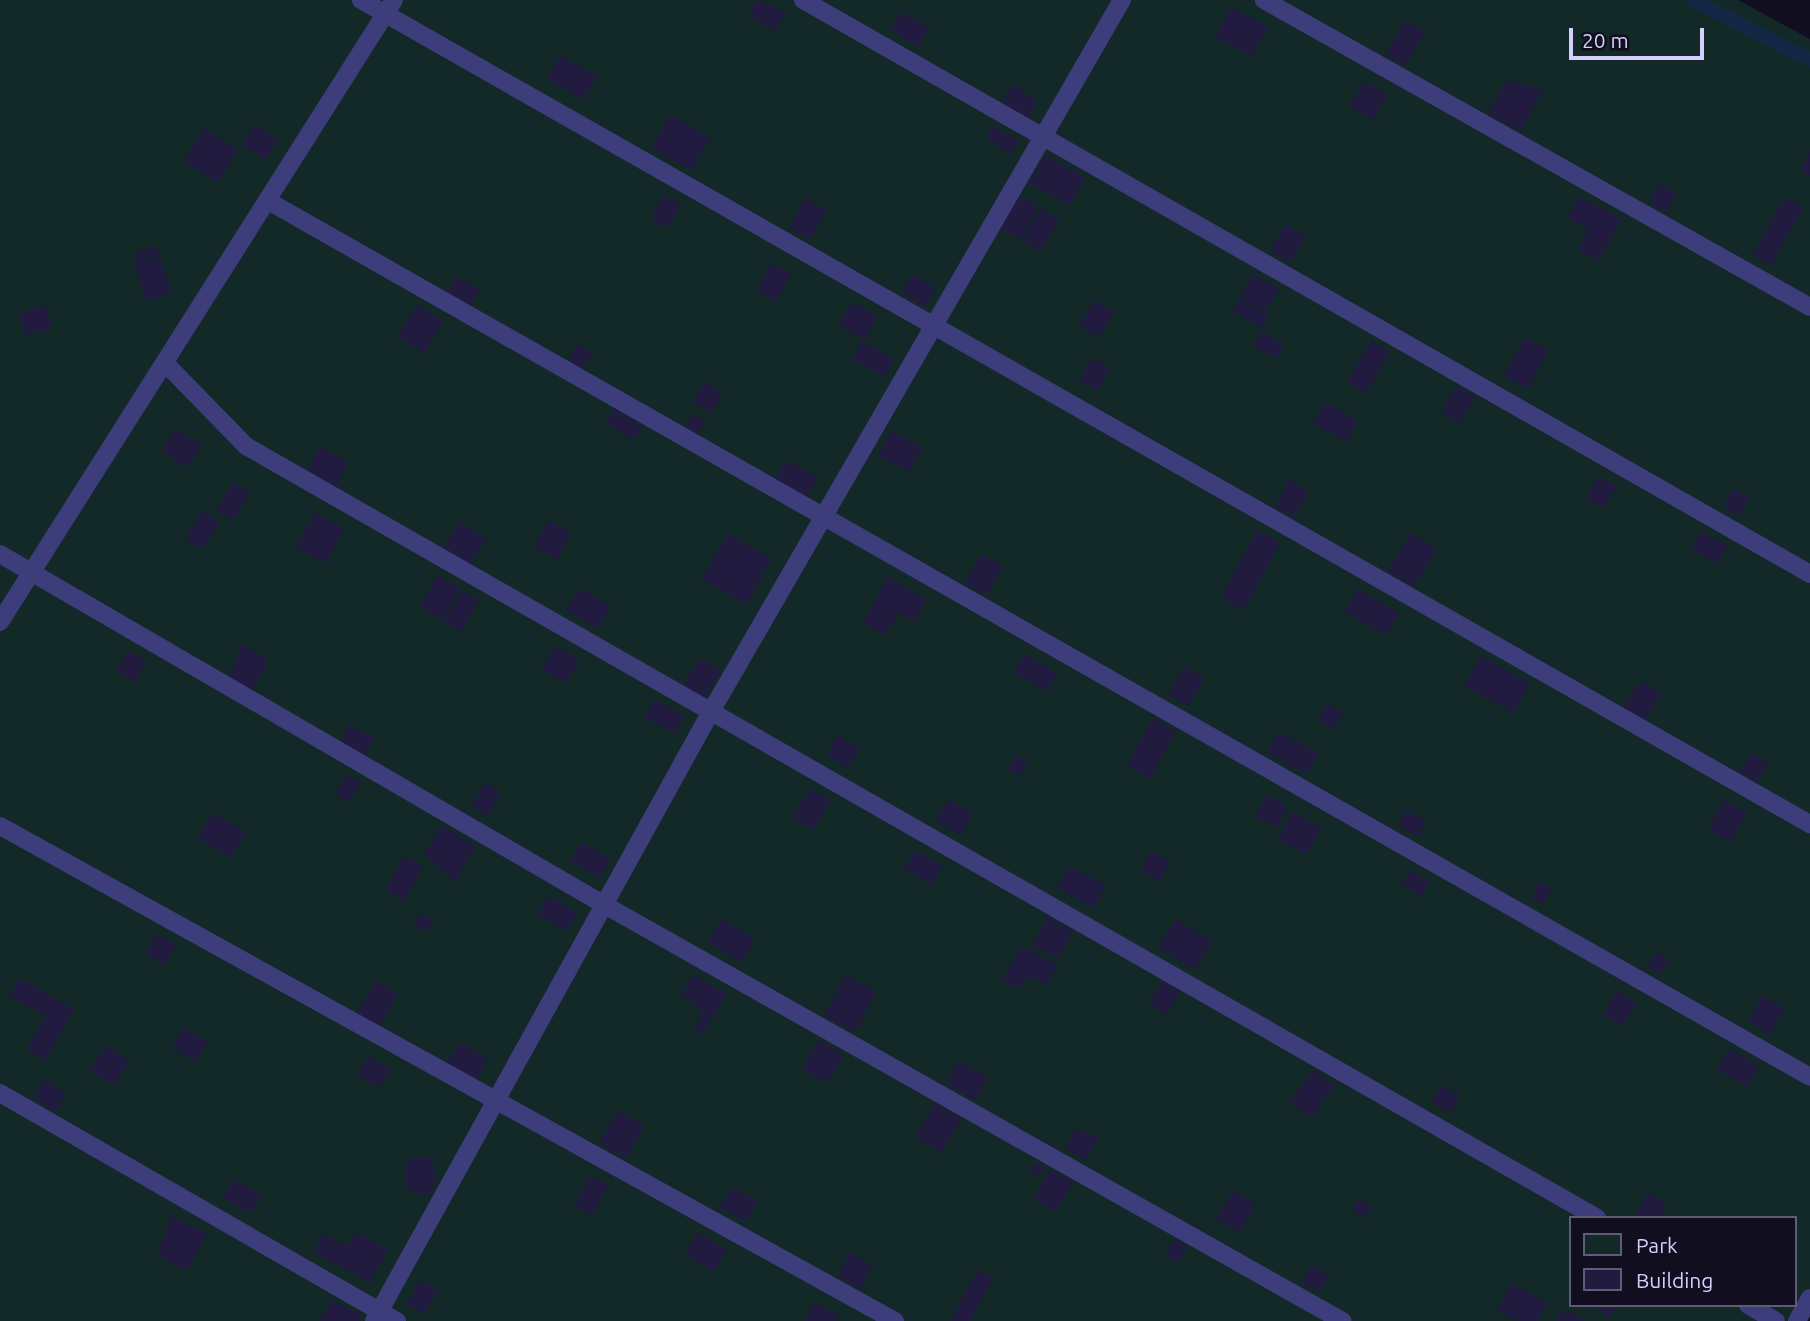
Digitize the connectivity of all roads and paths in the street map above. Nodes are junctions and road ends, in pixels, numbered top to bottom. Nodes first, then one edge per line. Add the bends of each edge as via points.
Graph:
1 (360, 0) edge
2 (803, 0) edge
3 (1122, 0) edge
4 (1264, 0) edge
5 (390, 7) edge
6 (1041, 139) junction
7 (270, 202) junction
8 (1810, 307) edge
9 (933, 325) junction
10 (166, 363) junction
11 (823, 518) junction
12 (0, 554) edge
13 (31, 573) junction
14 (1810, 574) edge
15 (0, 622) edge
16 (713, 708) junction
17 (1810, 824) edge
18 (0, 826) edge
19 (603, 904) junction
20 (1810, 1077) edge
21 (0, 1093) edge
22 (494, 1101) junction
23 (1594, 1216) edge
24 (1810, 1298) edge
25 (1752, 1307) edge
26 (377, 1316) edge
27 (397, 1321) edge
28 (895, 1321) edge
29 (1342, 1321) edge
30 (1776, 1321) edge
31 (1797, 1321) edge

1 - 5 lane
2 - 6 lane
3 - 6 lane
4 - 8 lane
5 - 7 lane
5 - 9 lane
6 - 9 lane
6 - 14 lane
7 - 10 lane
7 - 11 lane
9 - 11 lane
9 - 17 lane
10 - 13 lane
10 - 16 lane via 246,446
11 - 16 lane
11 - 20 lane
12 - 13 lane
13 - 15 lane
13 - 19 lane
16 - 19 lane
16 - 23 lane
18 - 22 lane
19 - 22 lane
19 - 29 lane
21 - 26 lane
22 - 26 lane
22 - 28 lane
24 - 31 lane
25 - 30 lane
26 - 27 lane

